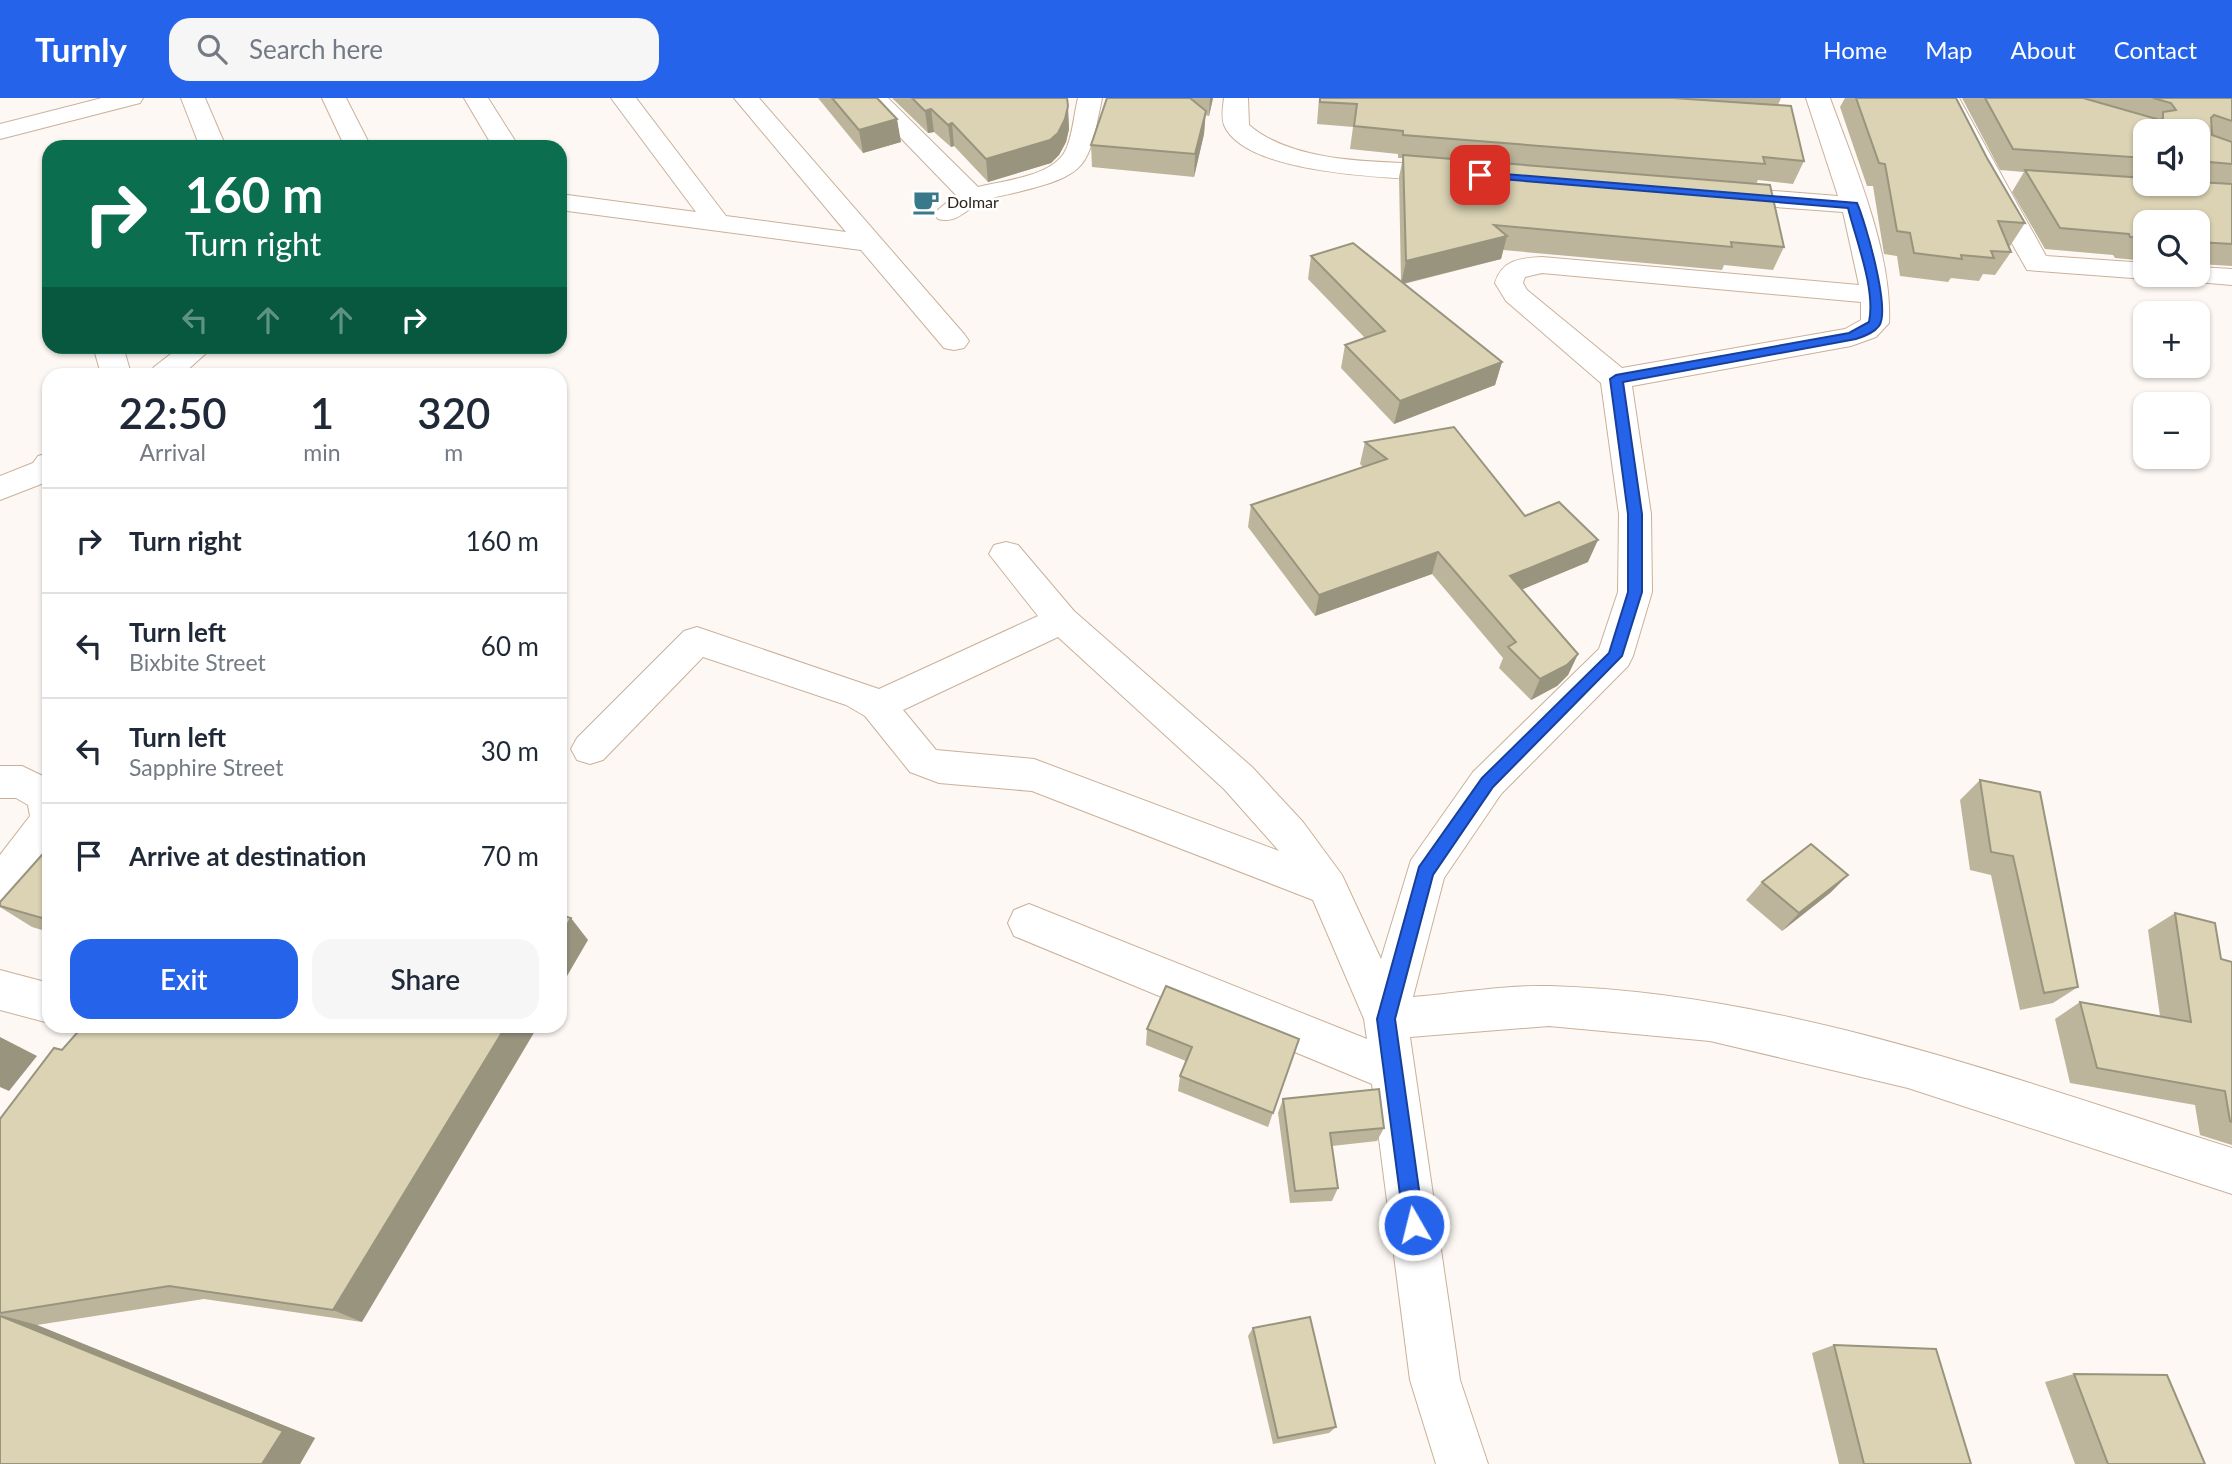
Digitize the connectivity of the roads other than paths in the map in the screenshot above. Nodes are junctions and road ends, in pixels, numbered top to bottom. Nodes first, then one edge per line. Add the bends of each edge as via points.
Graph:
1 (131, 98) edge
2 (192, 98) edge
3 (334, 98) edge
4 (476, 98) edge
5 (623, 98) edge
6 (746, 98) edge
7 (874, 98) edge
8 (1236, 98) edge
9 (1947, 98) edge
10 (1082, 100) edge
11 (43, 109) edge
12 (1822, 110) edge
13 (1799, 120) dead end
14 (0, 132) edge
15 (51, 140) edge
16 (211, 140) edge
17 (355, 140) edge
18 (502, 140) edge
19 (1471, 174) edge
20 (1989, 180) junction
21 (2016, 182) dead end
22 (1703, 193) edge
23 (972, 196) junction
24 (567, 203) edge
25 (1853, 205) junction
26 (947, 214) dead end
27 (716, 221) junction
28 (869, 243) junction
29 (2133, 270) edge
30 (2210, 276) edge
31 (2232, 277) edge
32 (1876, 295) junction
33 (954, 341) dead end
34 (190, 354) edge
35 (172, 368) edge
36 (1616, 379) junction
37 (42, 472) edge
38 (0, 489) edge
39 (1006, 554) dead end
40 (1062, 620) junction
41 (878, 706) junction
42 (590, 749) dead end
43 (0, 782) edge
44 (42, 794) edge
45 (42, 830) edge
46 (0, 887) edge
47 (1328, 888) junction
48 (1029, 923) dead end
49 (0, 990) edge
50 (42, 1001) edge
51 (1386, 1019) junction
52 (1393, 1070) junction
53 (2232, 1171) edge
54 (1462, 1464) edge

1 - 11 street
2 - 16 street
3 - 17 street
4 - 18 street
5 - 27 street
6 - 28 street
7 - 23 street
8 - 19 street via 1238,128 1254,144 1284,156
9 - 20 street
10 - 23 street via 1079,150 1066,167 1047,177
11 - 14 street
11 - 15 street
12 - 13 street
12 - 25 street
20 - 21 street
20 - 29 street via 2036,264
22 - 25 street
23 - 26 street
24 - 27 street
25 - 32 street
27 - 28 street
28 - 33 street
30 - 31 street
32 - 36 street via 1875,323 1852,337
32 - 36 street via 1542,265 1524,266 1512,273 1510,284 1516,295
34 - 35 street
36 - 51 street via 1635,514 1635,592 1615,656 1487,783 1425,872
37 - 38 street
39 - 40 street
40 - 41 street
40 - 47 street via 1238,778 1289,834
41 - 42 street via 859,695 697,641
41 - 47 street via 923,761 939,767 1034,775
43 - 44 street via 22,782
45 - 46 street
47 - 51 street
48 - 52 street
49 - 50 street
51 - 52 street
51 - 53 street via 1549,1006 1710,1020 1908,1066
52 - 54 street via 1435,1380

